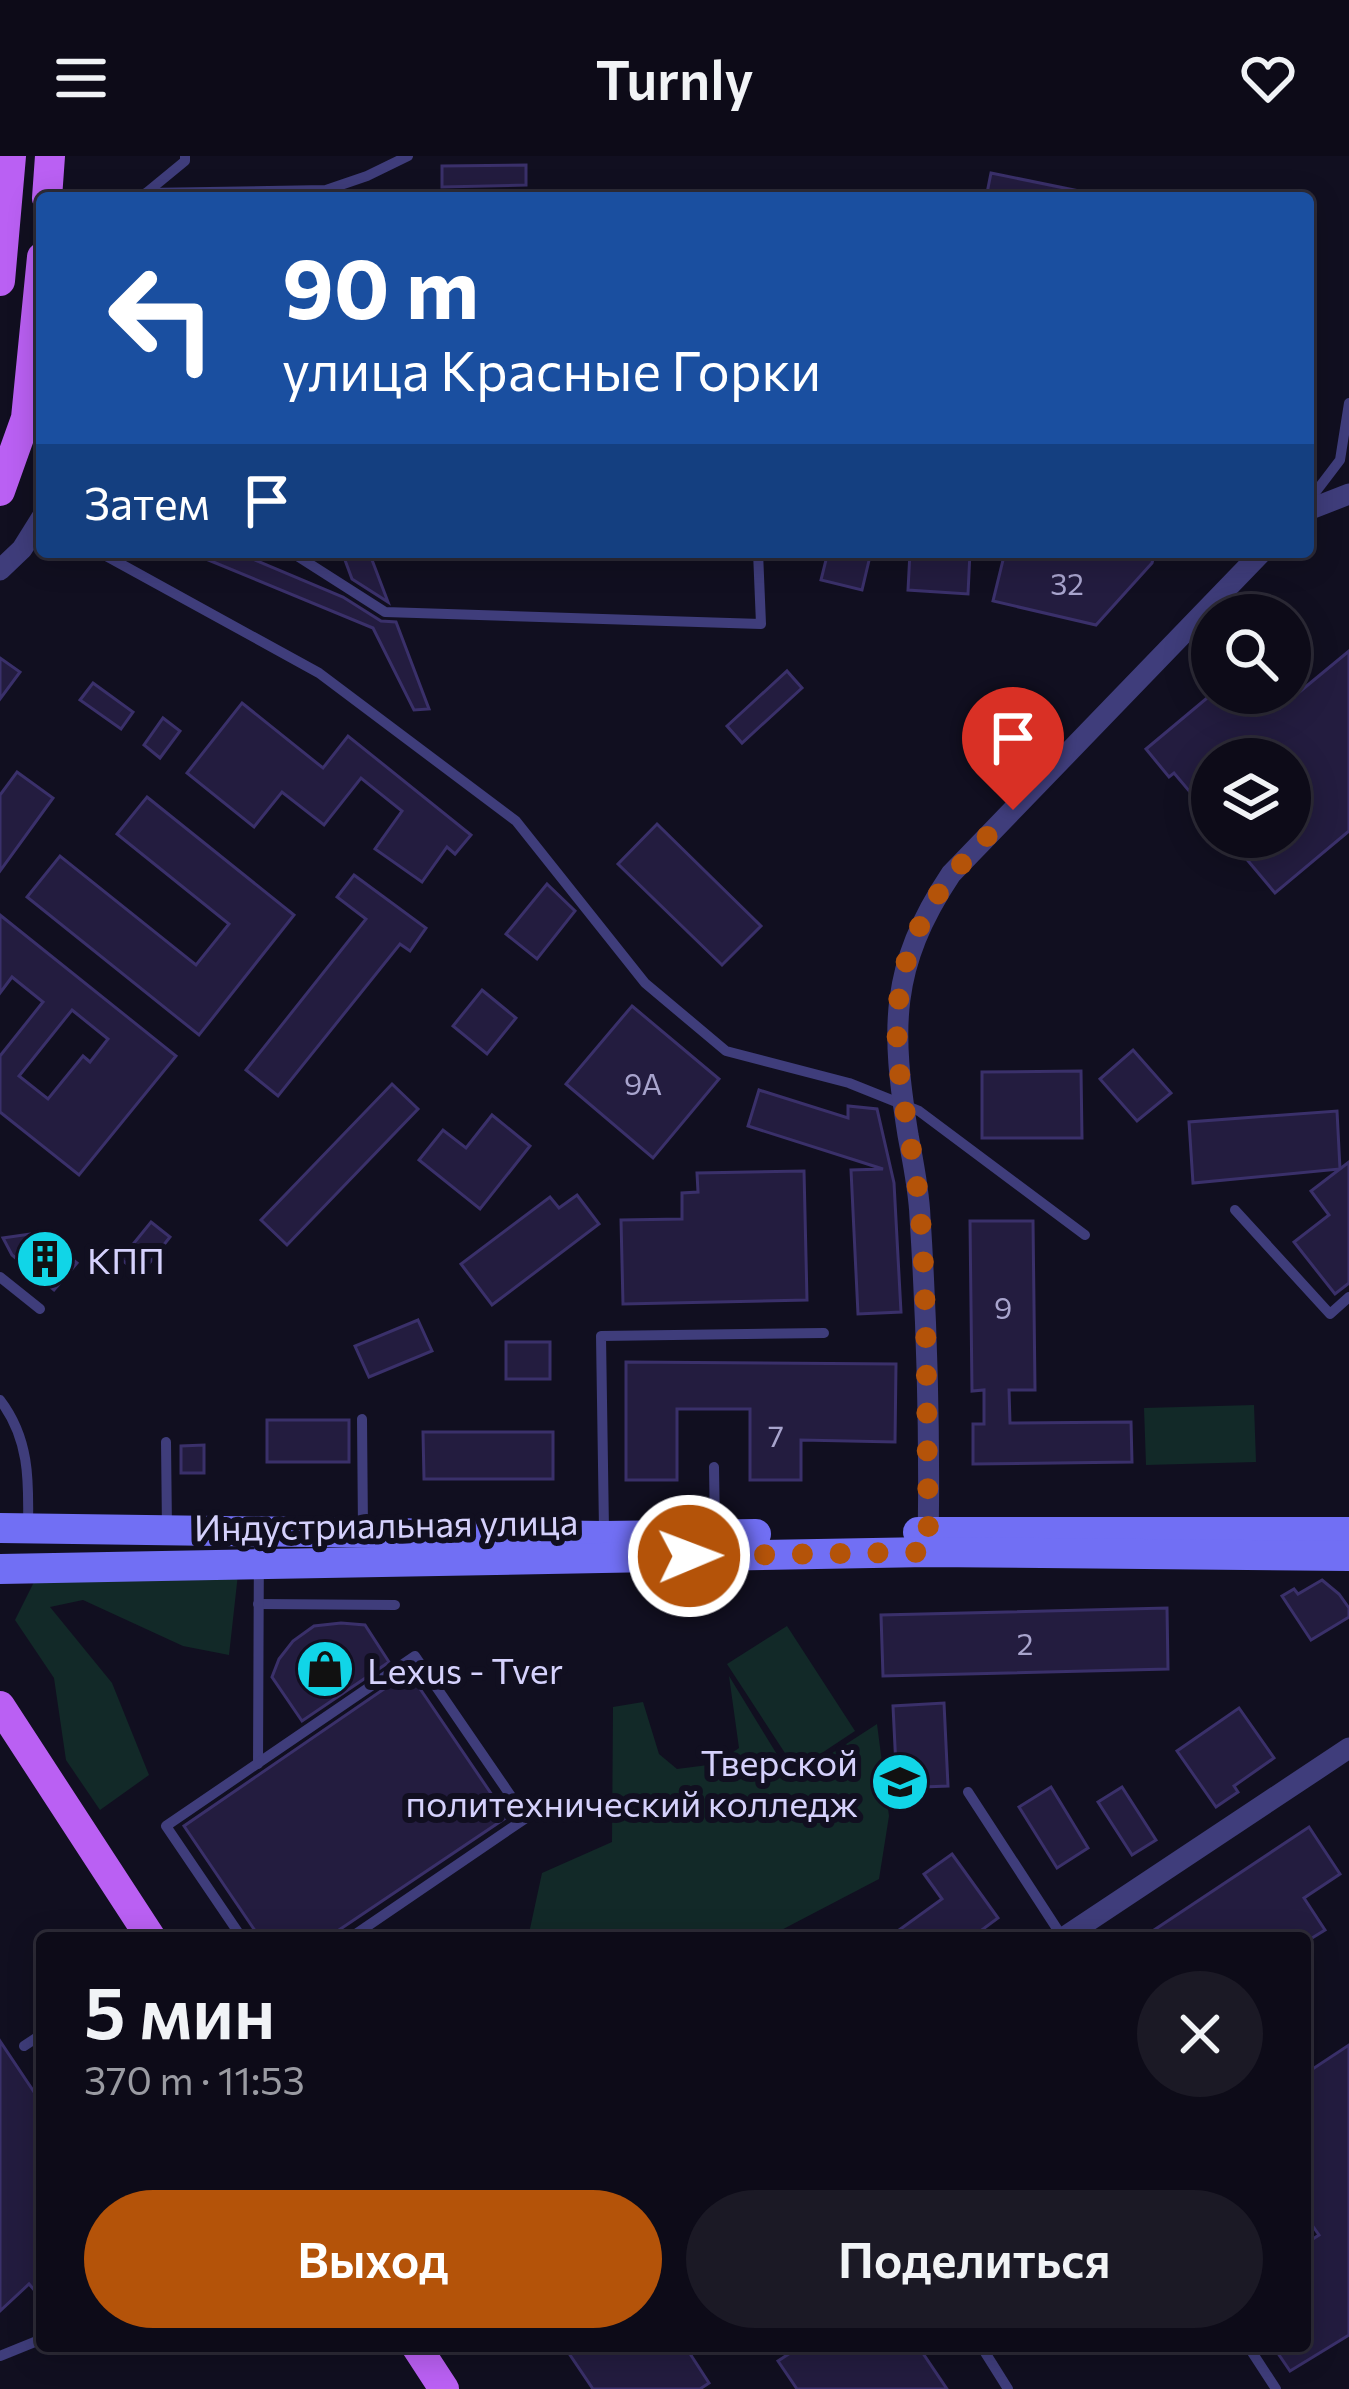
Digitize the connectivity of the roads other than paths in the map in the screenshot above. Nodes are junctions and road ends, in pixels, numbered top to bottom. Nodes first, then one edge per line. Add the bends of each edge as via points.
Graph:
1 (10, 156) edge
2 (50, 156) edge
3 (185, 156) edge
4 (408, 156) edge
5 (47, 192) edge
6 (147, 192) edge
7 (253, 192) edge
8 (0, 281) edge
9 (36, 317) edge
10 (1349, 403) edge
11 (0, 491) edge
12 (1349, 494) edge
13 (1314, 497) edge
14 (1314, 504) edge
15 (36, 533) edge
16 (110, 558) edge
17 (302, 558) edge
18 (758, 558) edge
19 (1256, 558) edge
20 (0, 570) edge
21 (903, 1103) junction
22 (1235, 1210) dead end
23 (1085, 1234) dead end
24 (0, 1277) edge
25 (1349, 1297) edge
26 (40, 1310) dead end
27 (824, 1333) dead end
28 (0, 1400) edge
29 (362, 1419) dead end
30 (166, 1442) dead end
31 (714, 1467) dead end
32 (14, 1528) edge
33 (167, 1532) junction
34 (259, 1532) junction
35 (363, 1532) junction
36 (1349, 1532) edge
37 (716, 1534) junction
38 (604, 1537) junction
39 (928, 1542) junction
40 (1349, 1556) edge
41 (259, 1564) junction
42 (0, 1569) edge
43 (258, 1604) junction
44 (394, 1605) dead end
45 (0, 1706) edge
46 (0, 1740) edge
47 (1349, 1748) edge
48 (257, 1764) junction
49 (968, 1792) dead end
50 (125, 1932) edge
51 (147, 1932) edge
52 (238, 1932) edge
53 (359, 1932) edge
54 (1059, 1932) edge
55 (1072, 1932) edge
56 (36, 2038) edge
57 (24, 2046) dead end
58 (36, 2341) edge
59 (398, 2352) edge
60 (420, 2352) edge
61 (985, 2352) edge
62 (1252, 2352) edge
63 (0, 2356) edge
64 (422, 2389) edge
65 (444, 2389) edge
66 (1007, 2389) edge
67 (1276, 2389) edge

1 - 8 main road
2 - 5 main road
3 - 6 lane
4 - 7 lane via 326,190
9 - 11 main road via 26,418
10 - 13 lane via 1340,460
12 - 14 street
15 - 20 street
16 - 21 lane via 320,673 516,821 645,983 725,1052
17 - 18 lane via 385,612 761,624
19 - 21 street via 950,874 916,934 898,1000
21 - 23 lane
21 - 39 street via 926,1308
22 - 25 lane via 1330,1314
24 - 26 lane
27 - 38 lane via 601,1336
28 - 32 lane via 28,1461
29 - 35 lane
30 - 33 lane
31 - 37 lane
32 - 33 street, Индустриальная улица
33 - 34 street, Индустриальная улица
34 - 35 street, Индустриальная улица
34 - 41 lane
35 - 38 street, Индустриальная улица
36 - 39 street, Индустриальная улица
37 - 38 street, Индустриальная улица
37 - 39 street, Индустриальная улица
39 - 40 street, Индустриальная улица
39 - 41 street, Индустриальная улица
41 - 42 street, Индустриальная улица
41 - 43 lane
43 - 44 lane
43 - 48 lane
45 - 51 main road
46 - 50 main road
47 - 55 street
48 - 52 lane via 166,1826
48 - 53 lane via 415,1656 526,1818
49 - 54 lane
56 - 57 lane
58 - 63 lane
59 - 64 main road
60 - 65 main road
61 - 66 lane
62 - 67 lane

